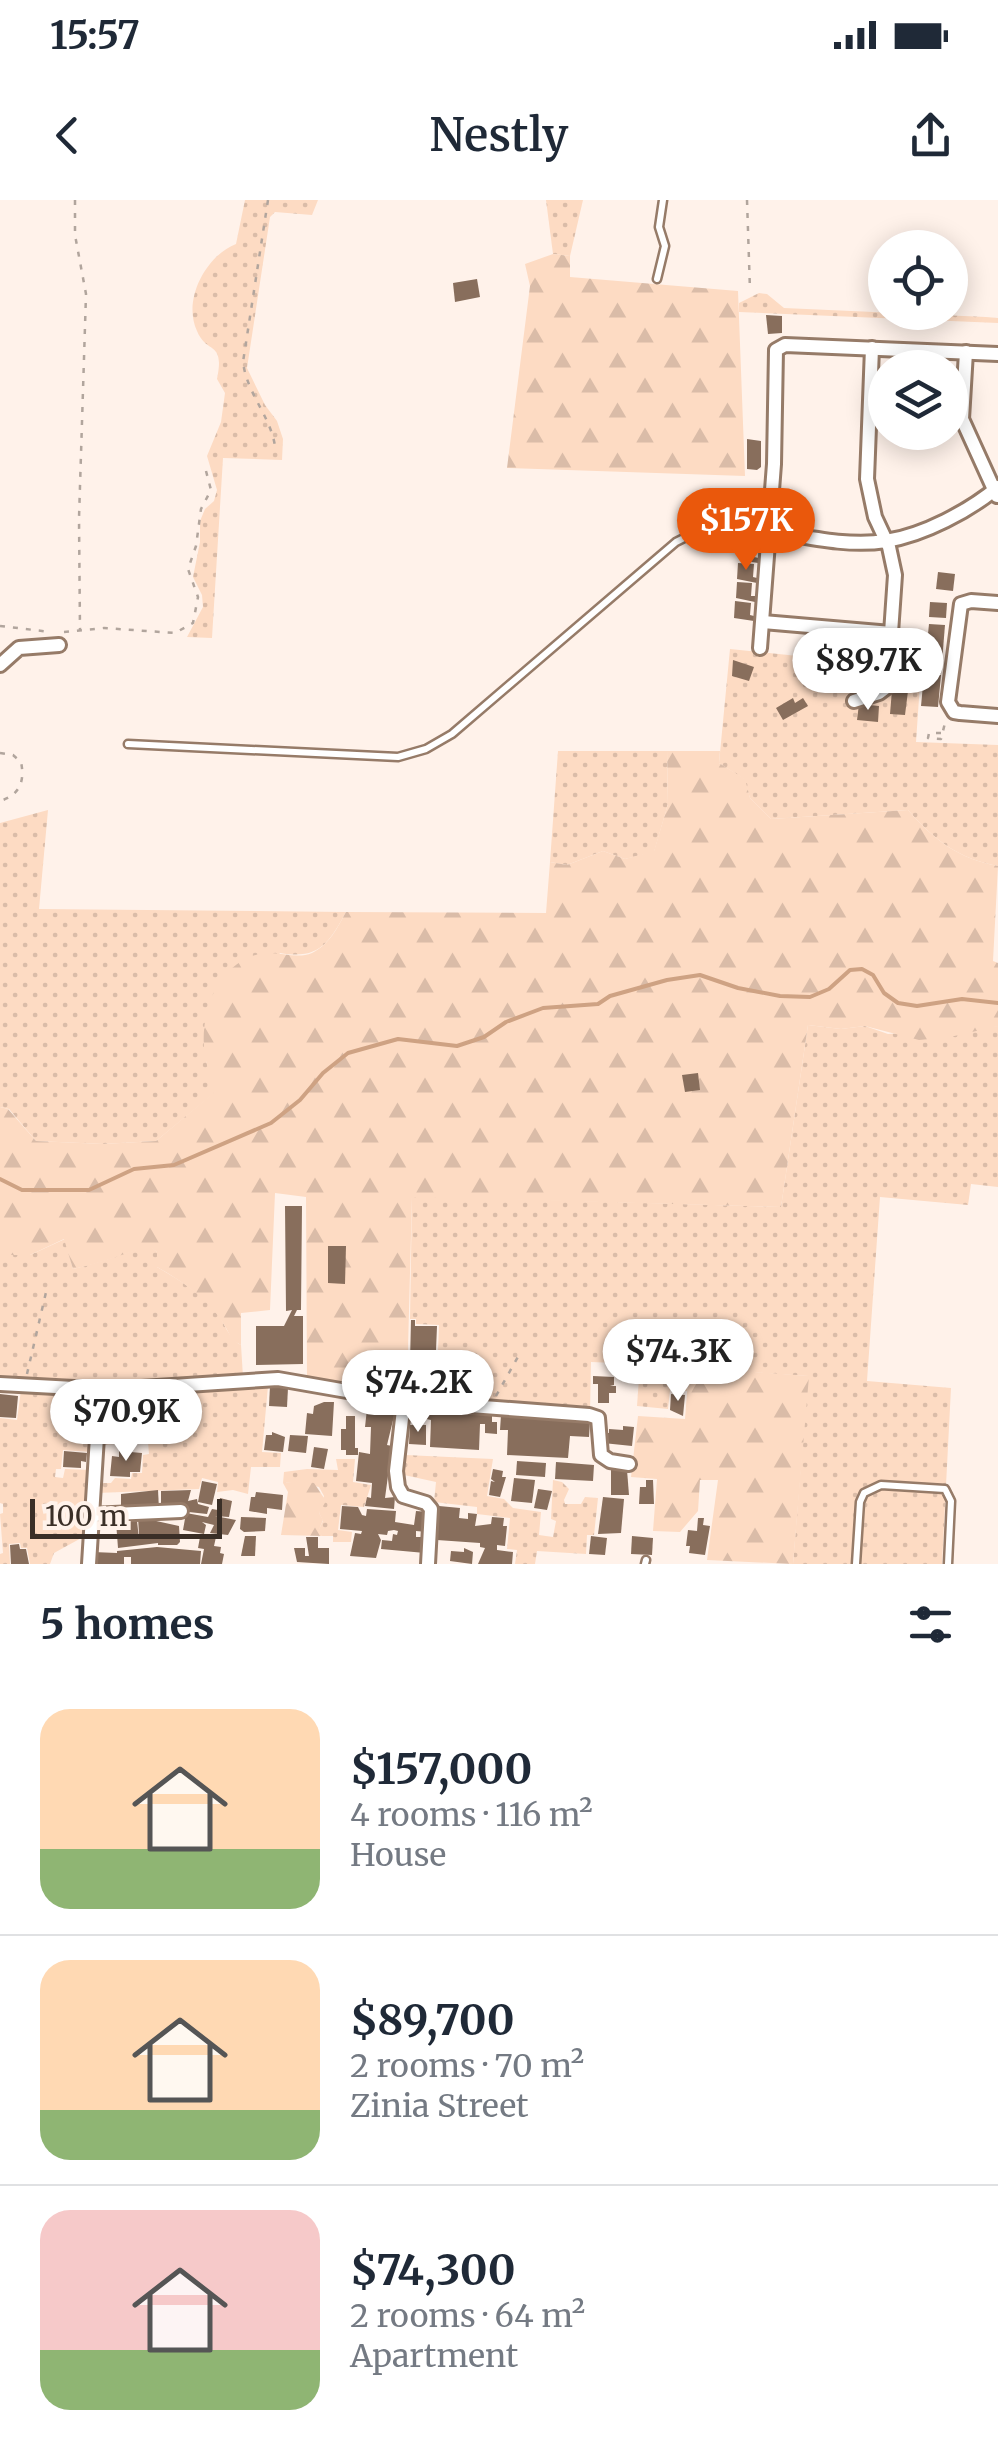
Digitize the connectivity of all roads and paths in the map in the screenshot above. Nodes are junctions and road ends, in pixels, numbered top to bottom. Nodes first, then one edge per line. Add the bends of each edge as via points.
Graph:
1 (75, 200) edge
2 (268, 200) edge
3 (663, 200) edge
4 (747, 200) edge
5 (656, 279) dead end
6 (750, 290) dead end
7 (872, 348) junction
8 (919, 350) edge
9 (968, 352) edge
10 (998, 354) edge
11 (968, 432) edge
12 (275, 446) dead end
13 (206, 471) dead end
14 (997, 492) edge
15 (770, 531) junction
16 (886, 541) junction
17 (998, 604) edge
18 (763, 622) junction
19 (0, 626) edge
20 (80, 630) junction
21 (891, 633) junction
22 (60, 644) dead end
23 (760, 648) dead end
24 (0, 665) edge
25 (854, 701) dead end
26 (953, 715) junction
27 (998, 716) edge
28 (927, 735) dead end
29 (128, 744) dead end
30 (0, 753) edge
31 (0, 801) edge
32 (47, 1288) dead end
33 (519, 1355) dead end
34 (0, 1384) edge
35 (23, 1386) junction
36 (100, 1389) junction
37 (404, 1401) junction
38 (487, 1409) junction
39 (629, 1464) dead end
40 (182, 1511) dead end
41 (90, 1515) junction
42 (89, 1564) edge
43 (428, 1564) edge
44 (856, 1564) edge
45 (948, 1564) edge

1 - 20 path via 86,294
2 - 12 path via 243,362
3 - 5 lane via 659,227 665,246
4 - 6 path
7 - 8 street
7 - 15 street via 776,350
7 - 16 street via 868,478
9 - 10 street
11 - 14 street
13 - 20 path via 210,490 188,569 198,597 193,623 175,633
14 - 16 street
15 - 16 street
15 - 18 street
15 - 29 lane via 708,526 676,542 452,734 426,749 398,756
16 - 21 street via 896,586
17 - 26 street via 965,601 958,611 948,702
18 - 21 street
18 - 23 street
19 - 20 path
21 - 25 street via 887,687
22 - 24 street via 18,648
26 - 27 street
26 - 28 path via 941,739
30 - 31 path via 13,755 24,774 17,790
32 - 35 path
33 - 38 path
34 - 35 street
35 - 36 street
36 - 37 street via 278,1380
36 - 41 street
37 - 38 street
37 - 43 street via 396,1479 403,1496 432,1509
38 - 39 street via 593,1416 600,1455
40 - 41 street
41 - 42 street
44 - 45 lane via 860,1502 881,1485 945,1489 951,1501

